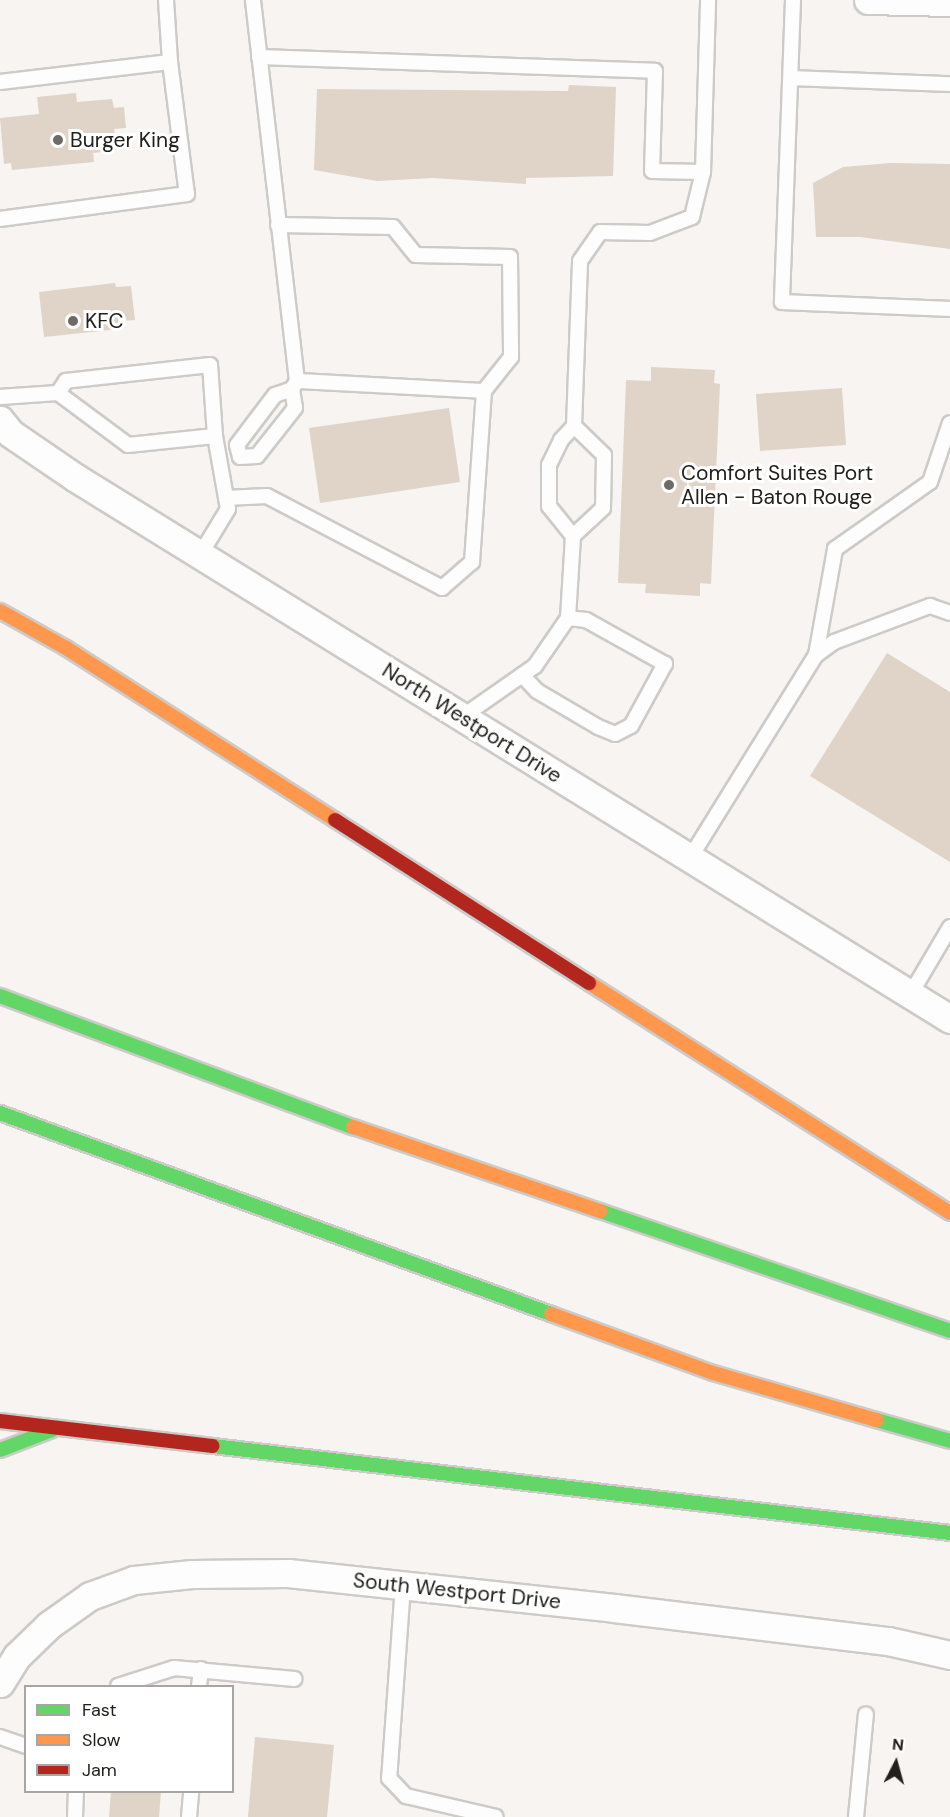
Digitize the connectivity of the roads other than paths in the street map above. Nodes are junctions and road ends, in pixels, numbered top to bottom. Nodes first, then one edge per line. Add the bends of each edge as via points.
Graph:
1 (166, 0) edge
2 (253, 0) edge
3 (708, 0) edge
4 (794, 0) edge
5 (868, 0) edge
6 (950, 2) edge
7 (259, 57) junction
8 (170, 62) junction
9 (790, 78) junction
10 (0, 82) edge
11 (950, 84) edge
12 (703, 172) junction
13 (0, 219) edge
14 (278, 225) junction
15 (950, 309) edge
16 (295, 385) junction
17 (484, 391) junction
18 (58, 393) junction
19 (0, 397) edge
20 (0, 420) edge
21 (950, 423) edge
22 (574, 426) junction
23 (215, 436) junction
24 (240, 457) junction
25 (222, 475) junction
26 (226, 498) junction
27 (573, 536) junction
28 (200, 555) junction
29 (0, 611) edge
30 (950, 614) edge
31 (568, 618) junction
32 (816, 655) junction
33 (522, 675) junction
34 (462, 717) junction
35 (690, 858) junction
36 (950, 927) edge
37 (910, 995) junction
38 (0, 996) edge
39 (950, 1019) edge
40 (0, 1113) edge
41 (950, 1213) edge
42 (950, 1330) edge
43 (0, 1421) edge
44 (55, 1428) junction
45 (950, 1442) edge
46 (0, 1450) edge
47 (950, 1533) edge
48 (403, 1585) junction
49 (950, 1655) edge
50 (201, 1669) junction
51 (294, 1679) dead end
52 (0, 1683) edge
53 (121, 1685) edge
54 (199, 1685) edge
55 (866, 1714) dead end
56 (0, 1737) edge
57 (24, 1745) edge
58 (76, 1793) edge
59 (191, 1793) edge
60 (75, 1817) edge
61 (189, 1817) edge
62 (496, 1817) edge
63 (856, 1817) edge

1 - 8 lane
2 - 7 lane
3 - 12 lane
4 - 9 lane
5 - 6 street
7 - 12 lane via 655,71 652,171
7 - 14 lane
8 - 10 lane
8 - 13 lane via 187,194
9 - 11 lane
9 - 15 lane via 782,302
12 - 22 lane via 692,217 650,233 600,232 580,261
14 - 16 lane
14 - 17 lane via 393,227 416,255 510,257 511,357
16 - 17 lane
16 - 24 lane via 275,395 268,404 237,445
16 - 24 lane via 295,408 257,456
17 - 26 lane via 472,562 442,588 267,496
18 - 19 lane
18 - 23 lane via 129,445
18 - 23 lane via 66,381 210,365
20 - 28 street, North Westport Drive via 10,433 76,478
21 - 32 lane via 930,482 835,549
22 - 27 lane via 549,465 549,506
22 - 27 lane via 603,455 603,508
23 - 25 lane
24 - 25 lane
25 - 26 lane
26 - 28 lane via 228,509
27 - 31 lane
28 - 34 street, North Westport Drive
29 - 41 highway via 66,648
30 - 32 lane via 930,606 834,642
31 - 33 lane via 535,666
31 - 33 lane via 586,620 665,664 632,726 615,734 598,728 537,691
32 - 35 lane
33 - 34 lane
34 - 35 street, North Westport Drive
35 - 37 street, North Westport Drive
36 - 37 lane
37 - 39 street, North Westport Drive
38 - 42 highway via 357,1128
40 - 45 highway via 713,1373
43 - 44 highway
44 - 46 highway
44 - 47 highway
48 - 49 street, South Westport Drive via 888,1641
48 - 52 street, South Westport Drive via 288,1573 192,1574 134,1580 90,1596 48,1625 17,1656
48 - 62 lane via 389,1778 406,1796
50 - 51 lane
50 - 53 lane via 174,1668
50 - 54 lane
55 - 63 lane
56 - 57 lane
58 - 60 lane
59 - 61 lane

